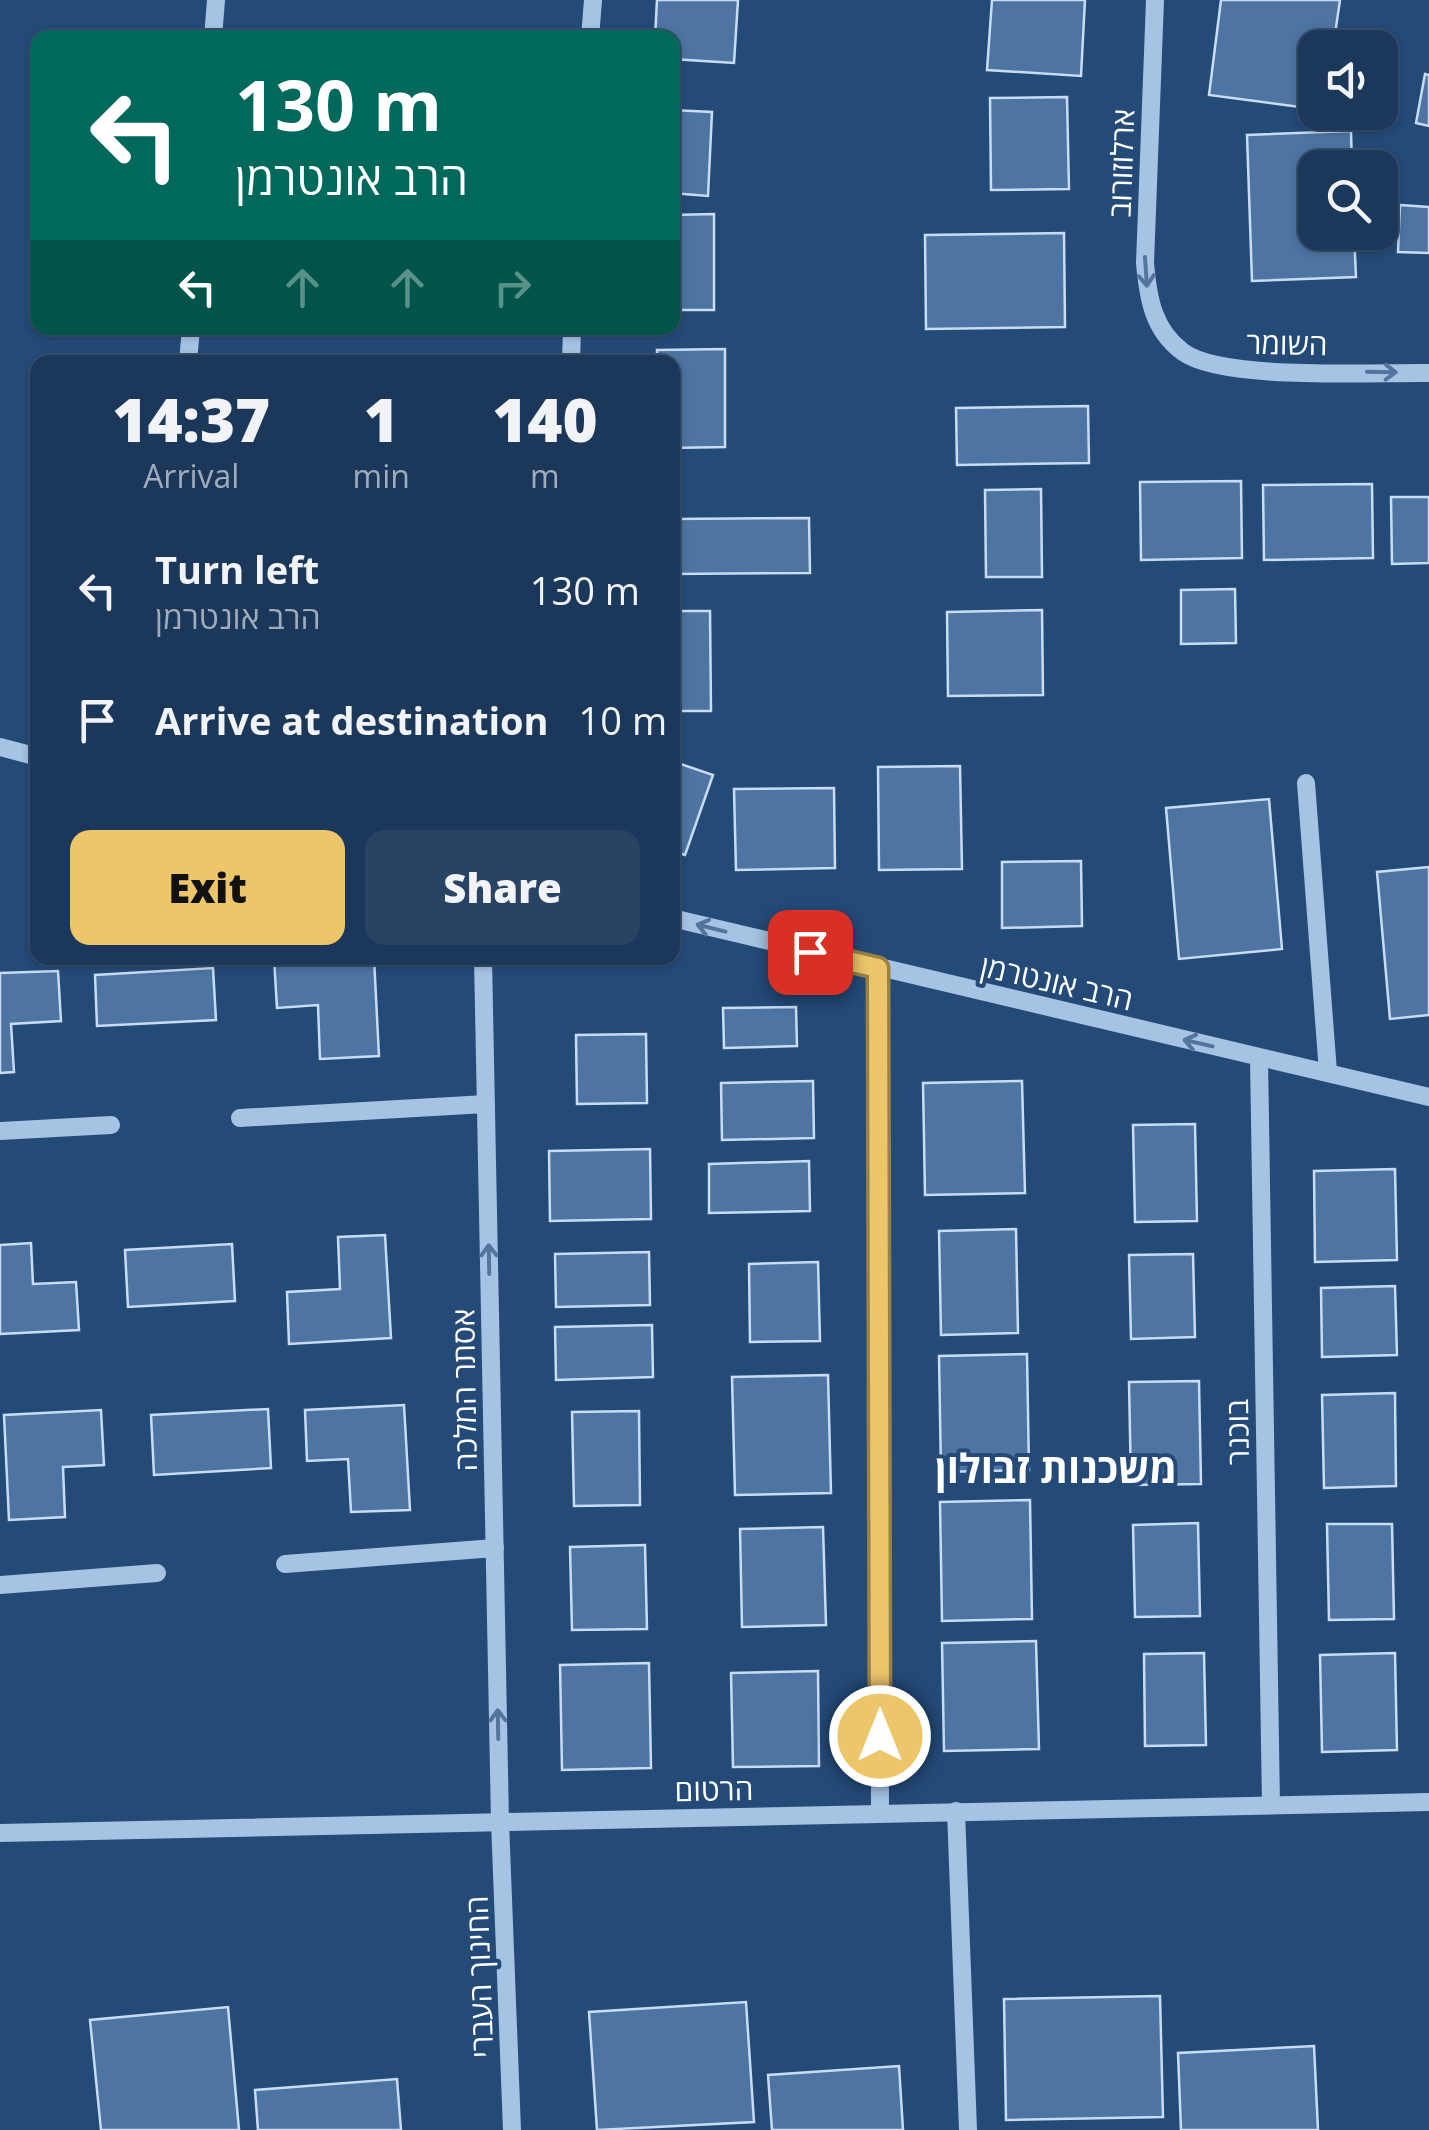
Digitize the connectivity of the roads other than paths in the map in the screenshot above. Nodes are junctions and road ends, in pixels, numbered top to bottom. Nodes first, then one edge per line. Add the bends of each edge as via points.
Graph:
1 (216, 0) edge
2 (593, 0) edge
3 (1155, 0) edge
4 (214, 30) edge
5 (591, 30) edge
6 (1159, 326) joint
7 (1429, 373) edge
8 (0, 747) edge
9 (30, 754) edge
10 (1306, 783) dead end
11 (680, 920) edge
12 (483, 965) edge
13 (878, 968) junction
14 (1258, 1058) junction
15 (1328, 1072) junction
16 (1429, 1097) edge
17 (486, 1104) junction
18 (240, 1118) dead end
19 (111, 1124) dead end
20 (0, 1130) edge
21 (494, 1548) junction
22 (286, 1564) dead end
23 (157, 1573) dead end
24 (0, 1584) edge
25 (1429, 1802) edge
26 (1271, 1805) junction
27 (956, 1811) junction
28 (880, 1812) junction
29 (500, 1822) junction
30 (0, 1833) edge
31 (512, 2130) edge
32 (968, 2130) edge

1 - 4 street
2 - 5 street
3 -> 6 street, ארלוזורוב via 1145,263
6 -> 7 street, השומר via 1184,354 1222,369
8 - 9 street
10 - 15 street
13 -> 11 street, הרב אונטרמן
12 - 17 street, אסתר המלכה
14 -> 13 street, הרב אונטרמן
13 - 28 street
14 - 15 street, הרב אונטרמן
14 - 26 street, בוכנר
15 - 16 street, הרב אונטרמן
17 - 18 street
21 -> 17 street, אסתר המלכה
19 - 20 street
21 - 22 street
29 -> 21 street, אסתר המלכה
23 - 24 street
25 - 26 street, הרטום
26 - 27 street, הרטום
27 - 28 street, הרטום
27 - 32 street
28 - 29 street, הרטום
29 - 30 street, הרטום
29 - 31 street, החינוך העברי

